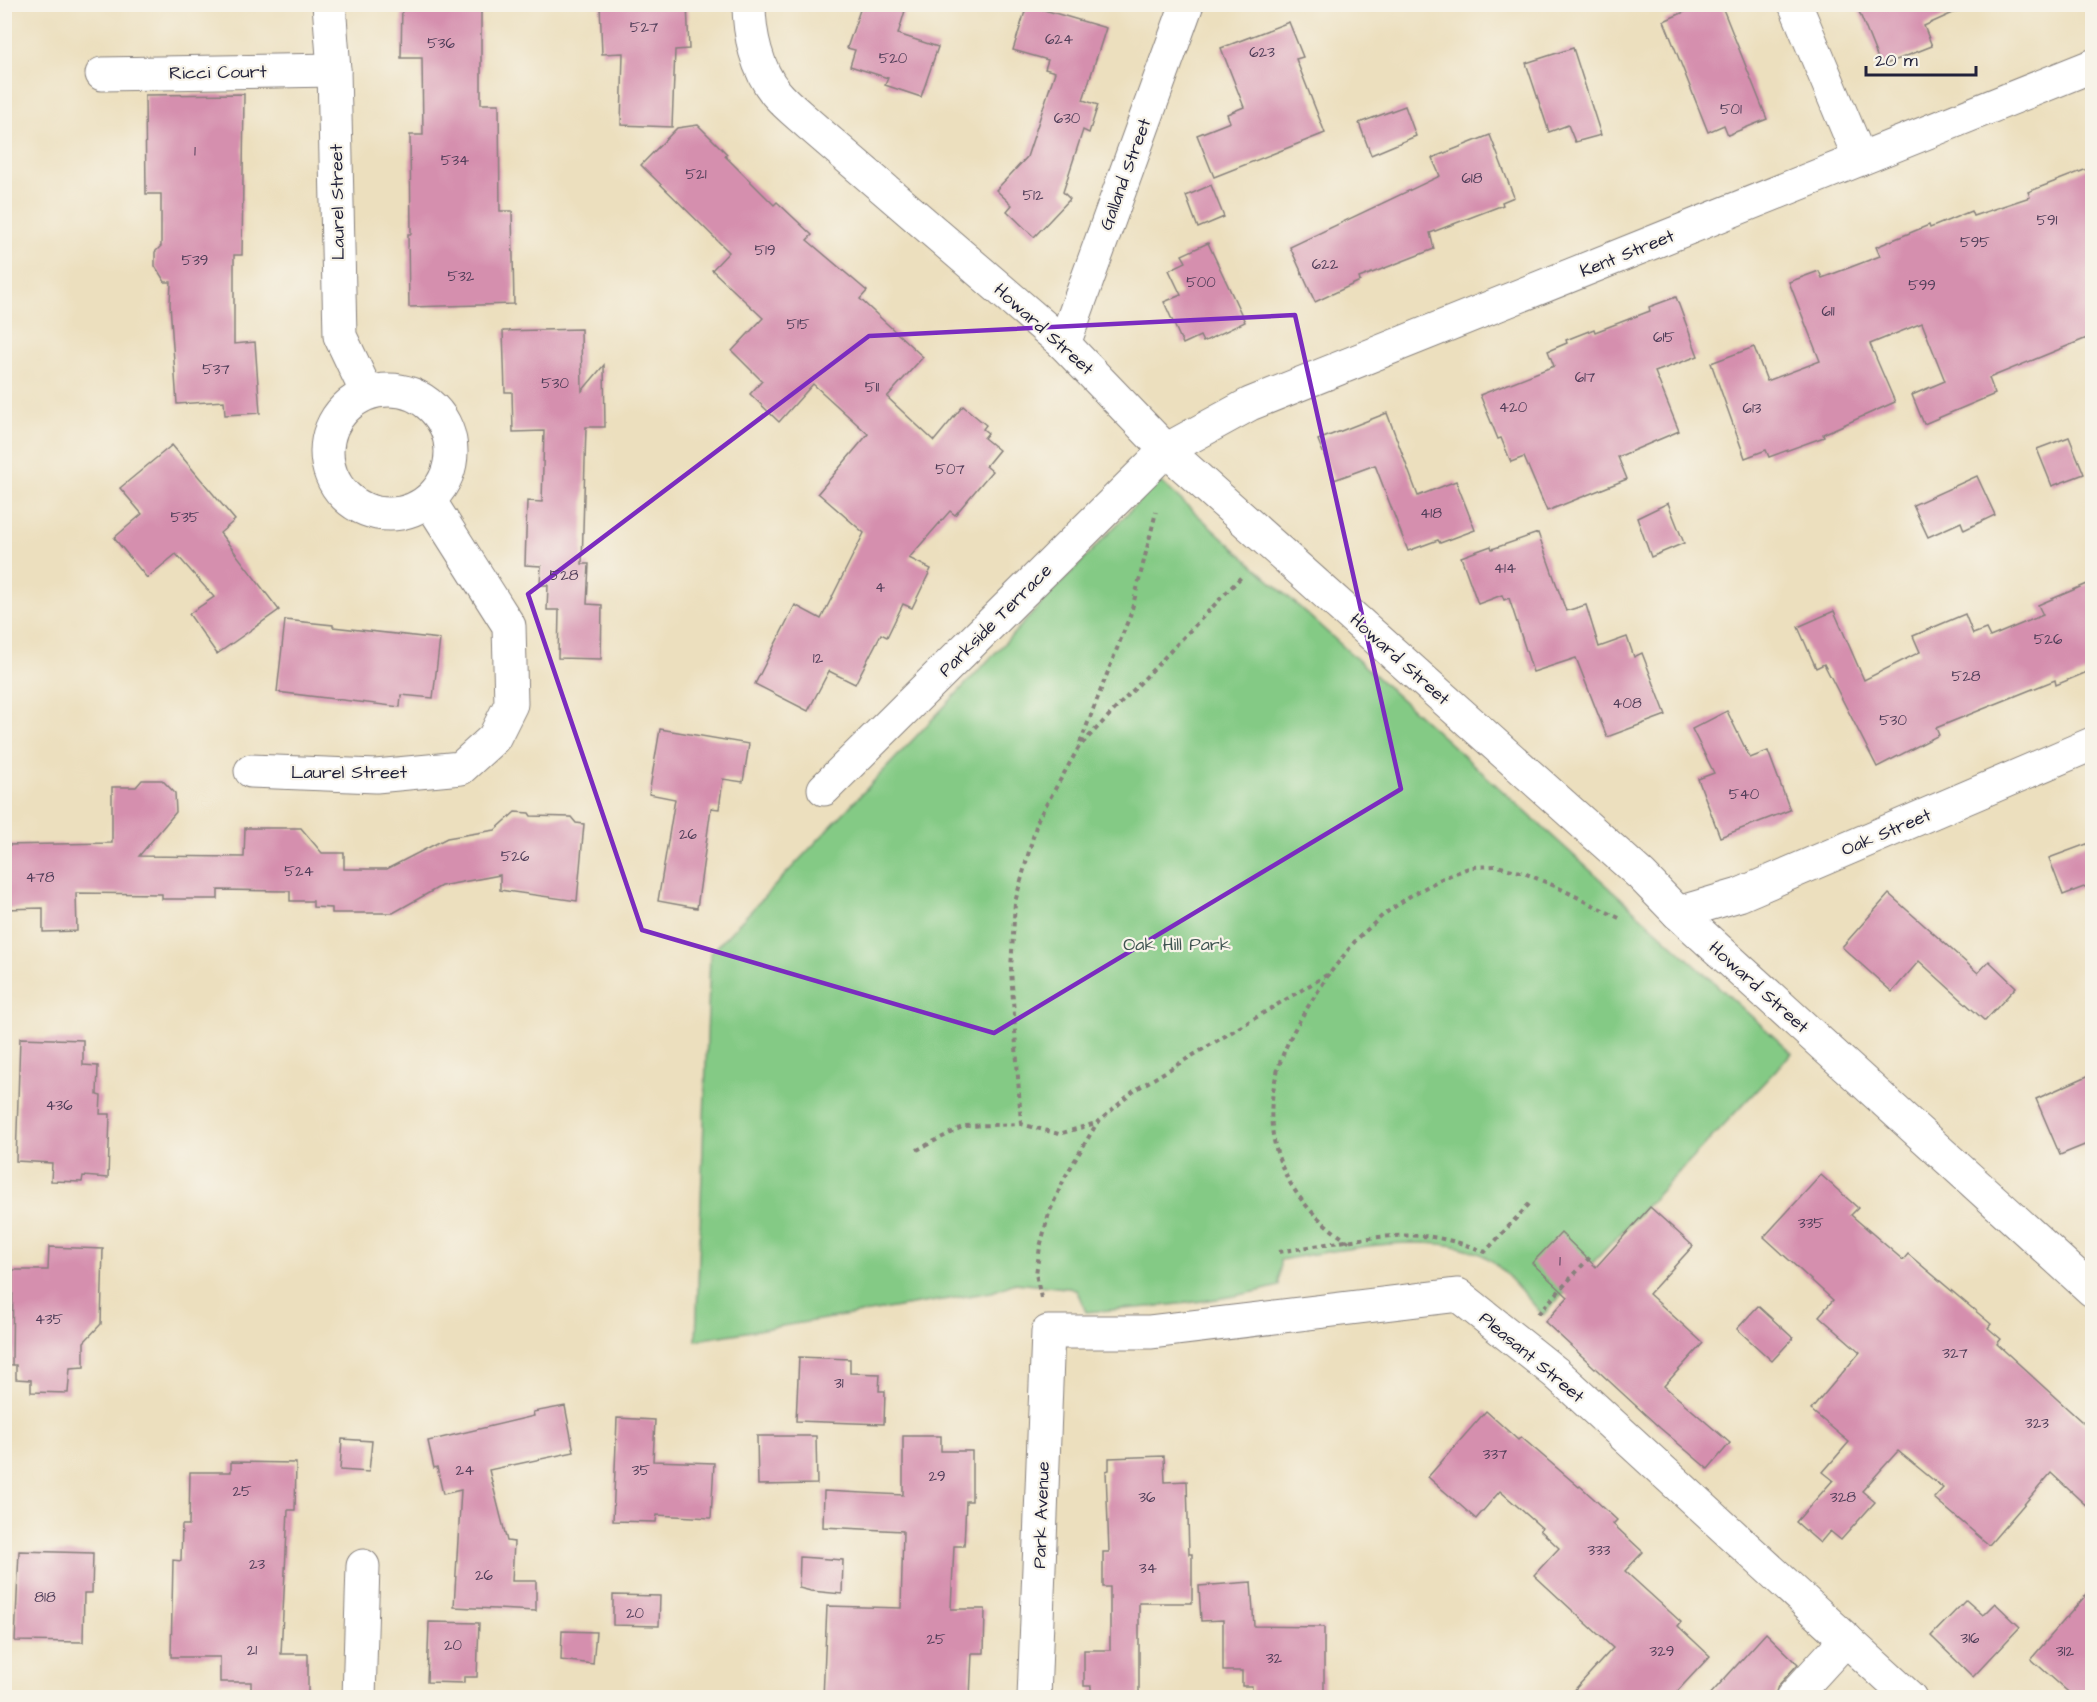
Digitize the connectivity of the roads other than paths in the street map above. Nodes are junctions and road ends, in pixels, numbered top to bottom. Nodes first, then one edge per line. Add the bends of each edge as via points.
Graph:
1 (329, 4) edge
2 (749, 4) edge
3 (1187, 4) edge
4 (1795, 4) edge
5 (2092, 66) edge
6 (334, 70) junction
7 (102, 74) dead end
8 (1860, 159) junction
9 (1064, 344) junction
10 (367, 393) junction
11 (1166, 450) junction
12 (429, 500) junction
13 (2092, 744) edge
14 (251, 771) dead end
15 (824, 789) dead end
16 (1678, 913) junction
17 (2092, 1290) edge
18 (1048, 1332) joint
19 (363, 1566) dead end
20 (1846, 1639) junction
21 (359, 1698) edge
22 (1035, 1698) edge
23 (1792, 1698) edge
24 (1910, 1698) edge

1 - 6 street, Laurel Street
2 - 9 street, Howard Street via 756,56 775,92
3 - 9 street, Galland Street
4 - 8 street
5 - 8 street, Kent Street
6 - 7 street, Ricci Court
6 - 10 street, Laurel Street via 340,336
8 - 11 street, Kent Street via 1250,404
9 - 11 street, Howard Street
10 - 12 street via 405,391 423,399 438,412 448,429 450,467
10 - 12 street via 348,404 334,421 327,441 327,463 335,483 349,500 368,511 410,511
11 - 15 street, Parkside Terrace
11 - 16 street, Howard Street via 1641,875
12 - 14 street, Laurel Street via 509,626 511,704 494,738 461,768 376,776
13 - 16 street, Oak Street via 1739,894
16 - 17 street, Howard Street
18 - 20 street, Pleasant Street via 1150,1332 1458,1295 1556,1373
18 - 22 street, Park Avenue
19 - 21 street
20 - 23 street
20 - 24 street, Pleasant Street

